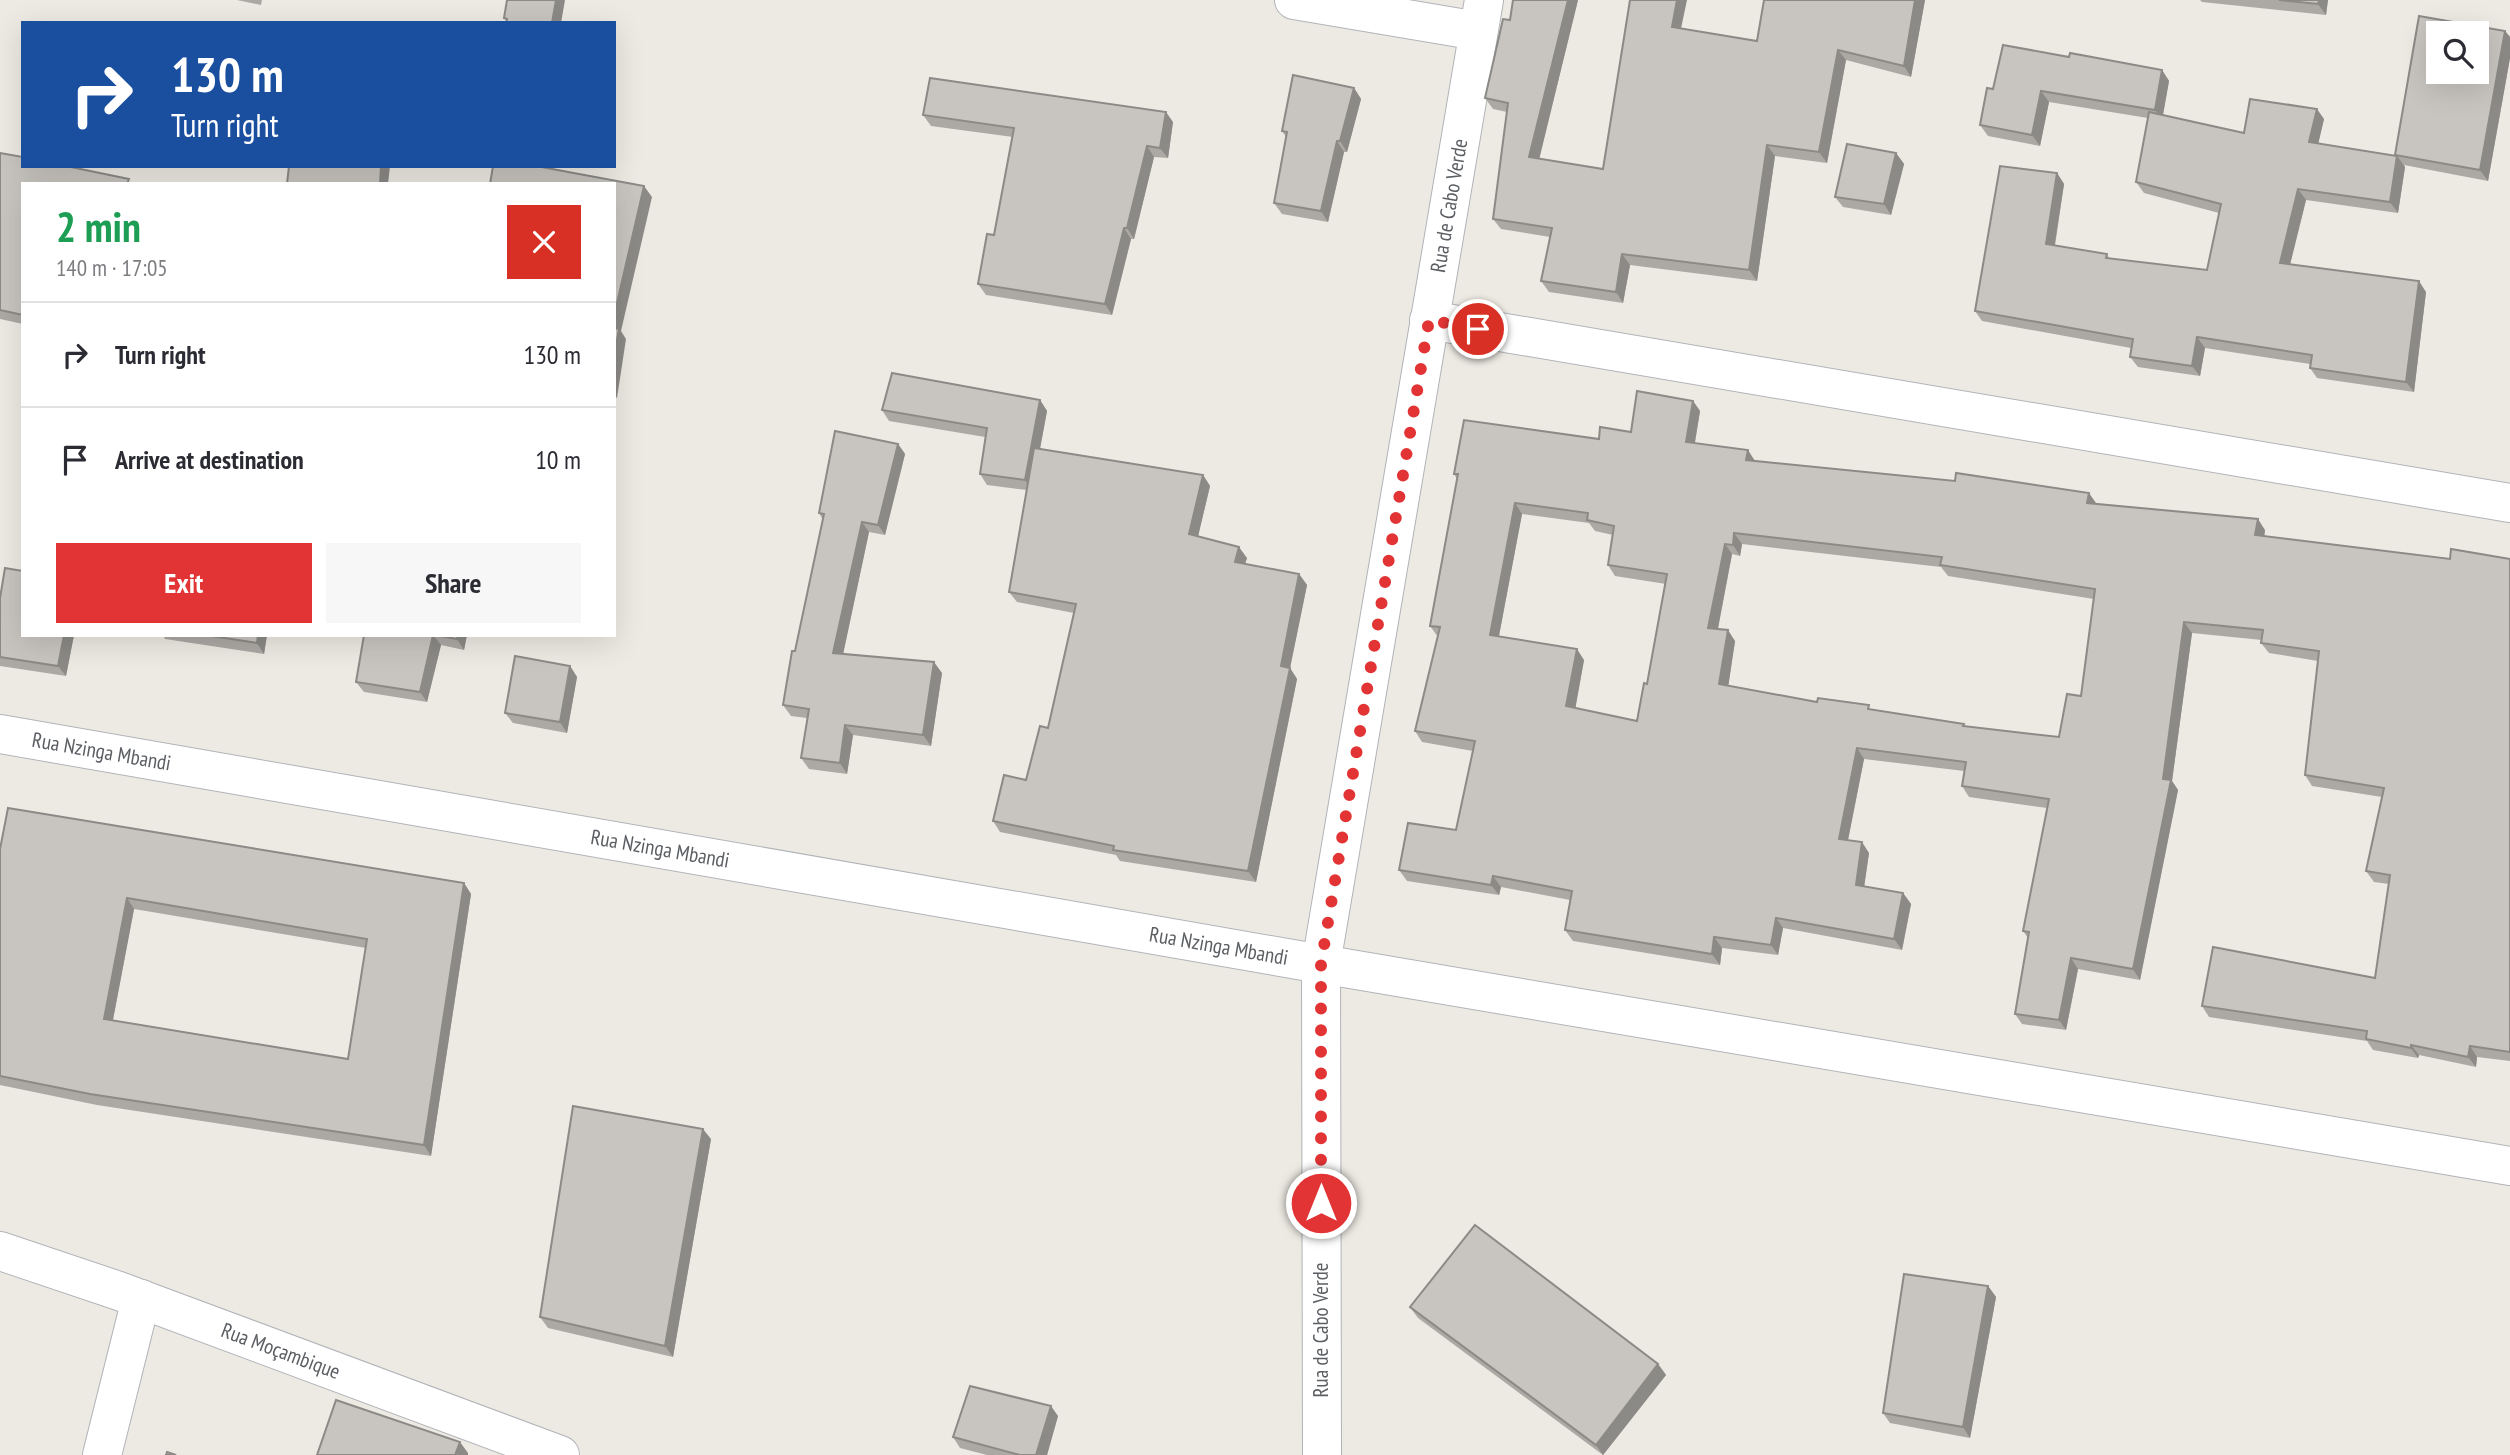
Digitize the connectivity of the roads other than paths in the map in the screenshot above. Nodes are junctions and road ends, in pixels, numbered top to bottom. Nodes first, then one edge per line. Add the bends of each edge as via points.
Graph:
1 (1294, 0) edge
2 (1481, 16) edge
3 (1429, 320) junction
4 (2510, 503) edge
5 (0, 734) edge
6 (1321, 964) junction
7 (2510, 1166) edge
8 (0, 1251) edge
9 (141, 1299) junction
10 (102, 1455) edge
11 (560, 1455) edge
12 (1322, 1455) edge

1 - 2 street
2 - 3 street, Rua de Cabo Verde
3 - 4 street
3 - 6 street, Rua de Cabo Verde
5 - 6 street, Rua Nzinga Mbandi
6 - 7 street, Rua Nzinga Mbandi
6 - 12 street, Rua de Cabo Verde
8 - 9 street, Rua Moçambique
9 - 10 street
9 - 11 street, Rua Moçambique

